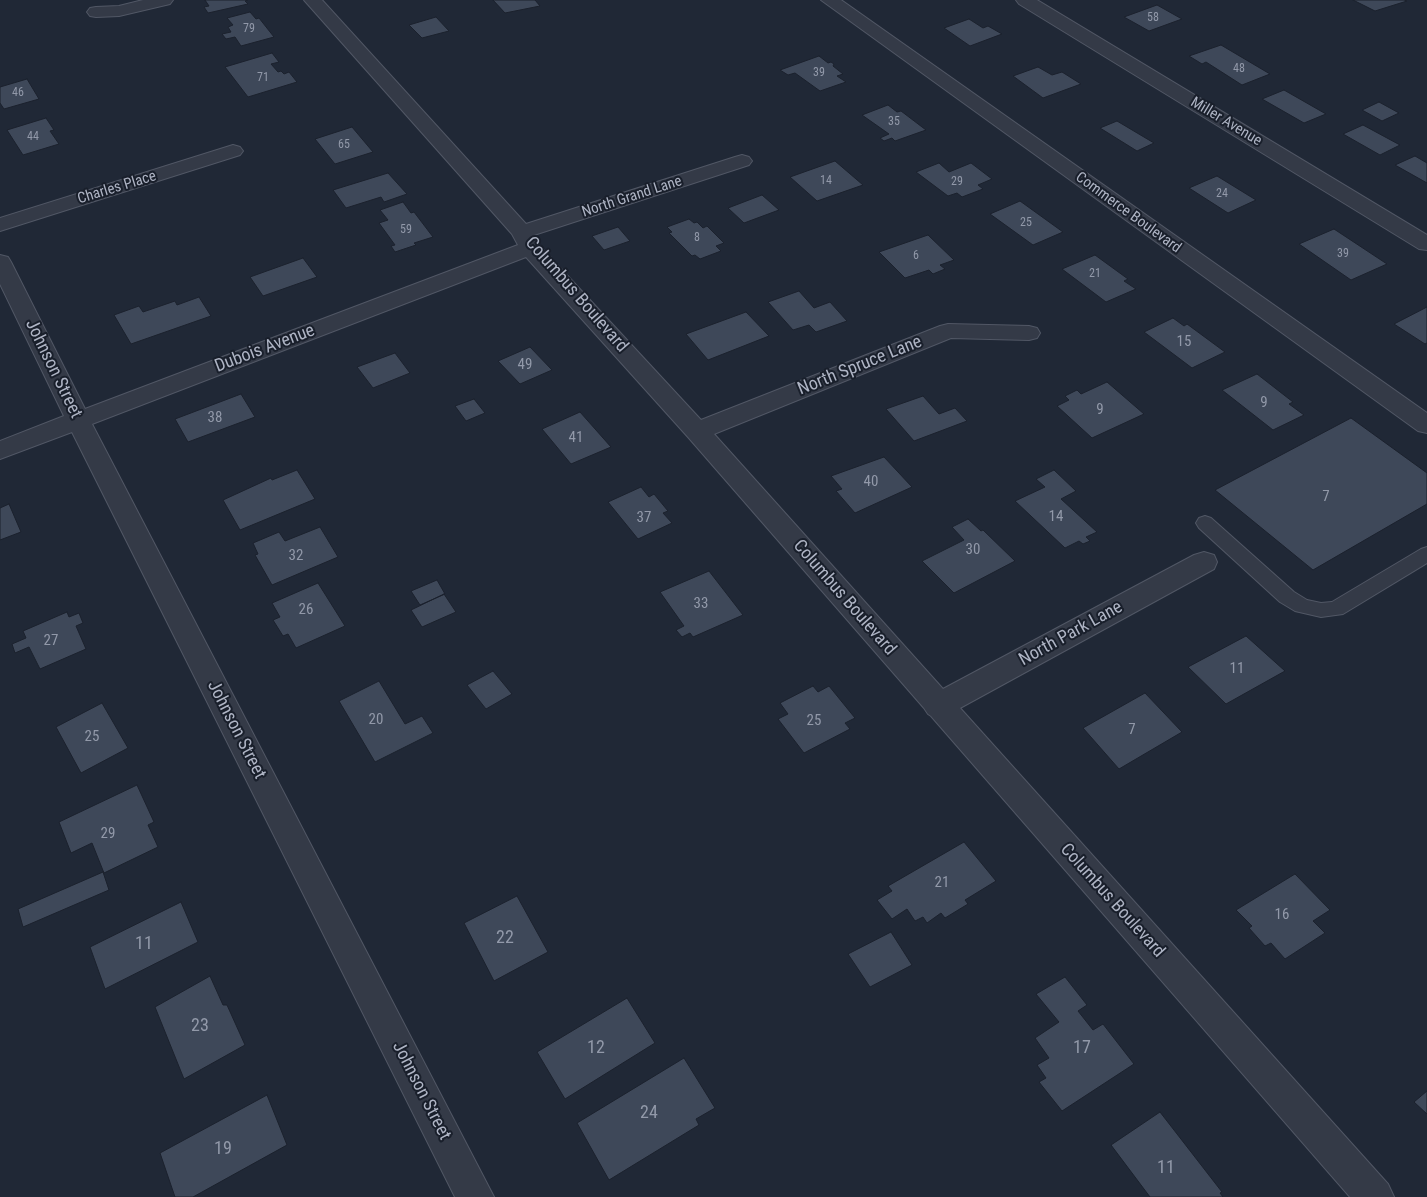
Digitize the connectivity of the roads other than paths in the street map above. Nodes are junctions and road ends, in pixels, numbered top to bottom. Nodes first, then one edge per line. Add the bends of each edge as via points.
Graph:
1 (164, 0) edge
2 (313, 0) edge
3 (830, 0) edge
4 (1025, 0) edge
5 (96, 12) dead end
6 (233, 151) dead end
7 (742, 161) dead end
8 (0, 225) edge
9 (526, 240) junction
10 (1427, 244) edge
11 (0, 262) edge
12 (1029, 334) dead end
13 (78, 420) junction
14 (1427, 425) edge
15 (697, 431) junction
16 (0, 450) edge
17 (1205, 523) dead end
18 (1427, 554) edge
19 (1204, 562) dead end
20 (938, 706) junction
21 (475, 1197) edge
22 (1374, 1197) edge

1 - 5 street via 119,11
2 - 9 street, Columbus Boulevard
3 - 14 street, Commerce Boulevard
4 - 10 street, Miller Avenue
6 - 8 street, Charles Place
7 - 9 street, North Grand Lane
9 - 13 street, Dubois Avenue
9 - 15 street, Columbus Boulevard
11 - 13 street, Johnson Street
12 - 15 street, North Spruce Lane via 948,331
13 - 16 street, Dubois Avenue
13 - 21 street, Johnson Street
15 - 20 street, Columbus Boulevard
17 - 18 lane via 1287,597 1302,606 1321,610 1336,609
19 - 20 street, North Park Lane
20 - 22 street, Columbus Boulevard

